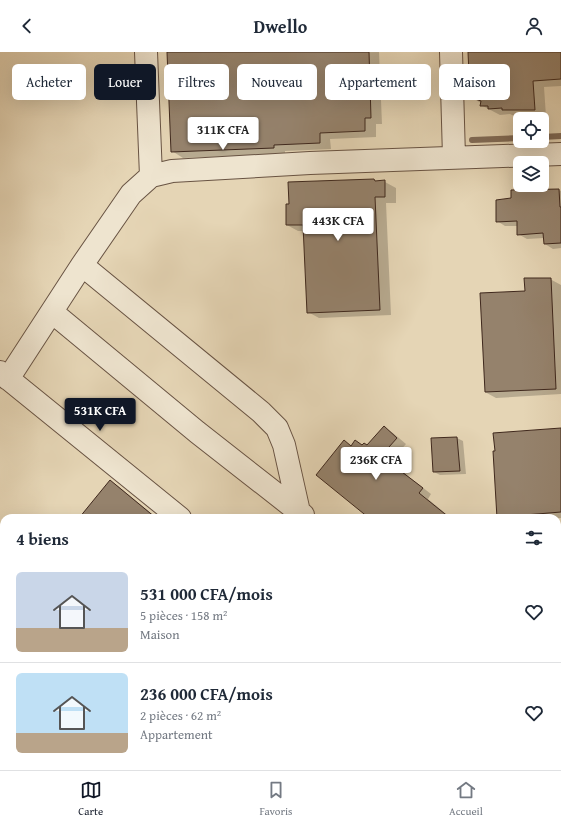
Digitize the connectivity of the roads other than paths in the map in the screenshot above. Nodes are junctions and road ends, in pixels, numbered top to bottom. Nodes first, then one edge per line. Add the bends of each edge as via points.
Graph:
1 (146, 52) edge
2 (451, 52) edge
3 (561, 154) edge
4 (454, 157) junction
5 (151, 176) junction
6 (82, 265) junction
7 (52, 312) junction
8 (4, 375) edge
9 (175, 514) edge
10 (302, 514) edge
11 (303, 514) edge

1 - 5 street
2 - 4 street
3 - 4 street
4 - 5 street via 172,171
5 - 6 street via 131,194
6 - 7 street
6 - 11 street via 261,412 277,428
7 - 8 street
7 - 10 street via 197,432
8 - 9 street

